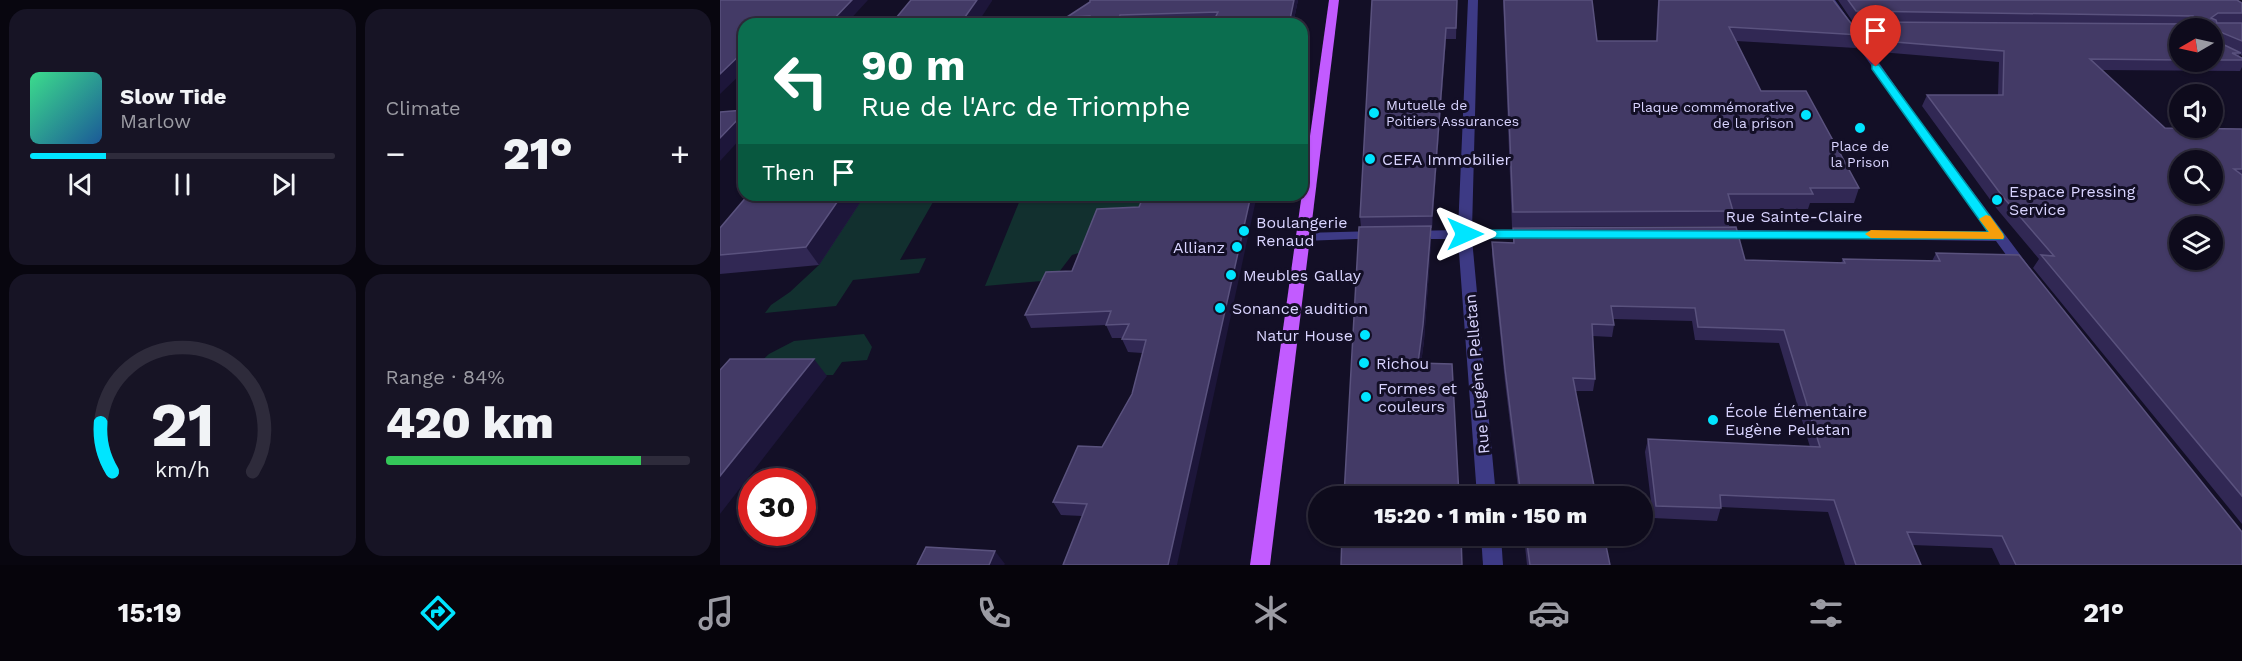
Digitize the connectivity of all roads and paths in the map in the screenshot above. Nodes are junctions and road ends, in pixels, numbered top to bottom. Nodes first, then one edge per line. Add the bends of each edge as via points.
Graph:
1 (1334, 0) edge
2 (1473, 0) edge
3 (1830, 0) edge
4 (1308, 199) edge
5 (1308, 201) edge
6 (1465, 234) junction
7 (1547, 234) edge
8 (1699, 234) edge
9 (1303, 237) junction
10 (1998, 237) junction
11 (2035, 283) edge
12 (1486, 486) edge
13 (1492, 546) edge
14 (1260, 565) edge
15 (1493, 565) edge

1 - 4 main road
2 - 6 street, Rue Eugène Pelletan
3 - 10 street via 1853,27
5 - 9 main road
6 - 7 street
6 - 9 street
6 - 12 street, Rue Eugène Pelletan
8 - 10 street, Rue Sainte-Claire
9 - 14 main road
10 - 11 street
13 - 15 street

